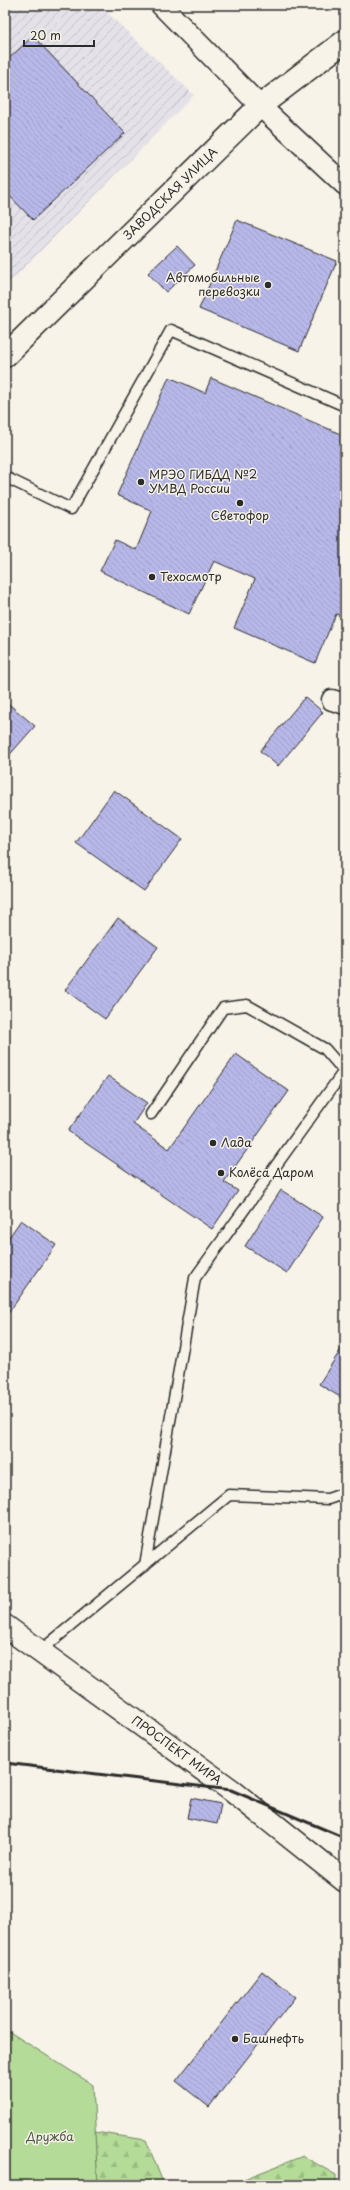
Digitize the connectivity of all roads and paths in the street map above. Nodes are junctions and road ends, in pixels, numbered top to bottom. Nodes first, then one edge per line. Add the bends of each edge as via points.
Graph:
1 (161, 5) edge
2 (345, 41) edge
3 (260, 106) junction
4 (345, 185) edge
5 (5, 356) edge
6 (345, 406) edge
7 (5, 477) edge
8 (151, 1114) dead end
9 (345, 1492) edge
10 (145, 1565) junction
11 (5, 1626) edge
12 (39, 1652) junction
13 (345, 1880) edge

1 - 3 street
2 - 3 street, ЗАВОДСКАЯ УЛИЦА
3 - 4 street
3 - 5 street, ЗАВОДСКАЯ УЛИЦА
6 - 7 lane via 171,330 71,509
8 - 10 lane via 223,1008 246,1005 325,1049 344,1071 196,1278
9 - 10 lane via 328,1499 229,1495
10 - 12 lane
11 - 12 street, ПРОСПЕКТ МИРА
12 - 13 street, ПРОСПЕКТ МИРА via 231,1790

